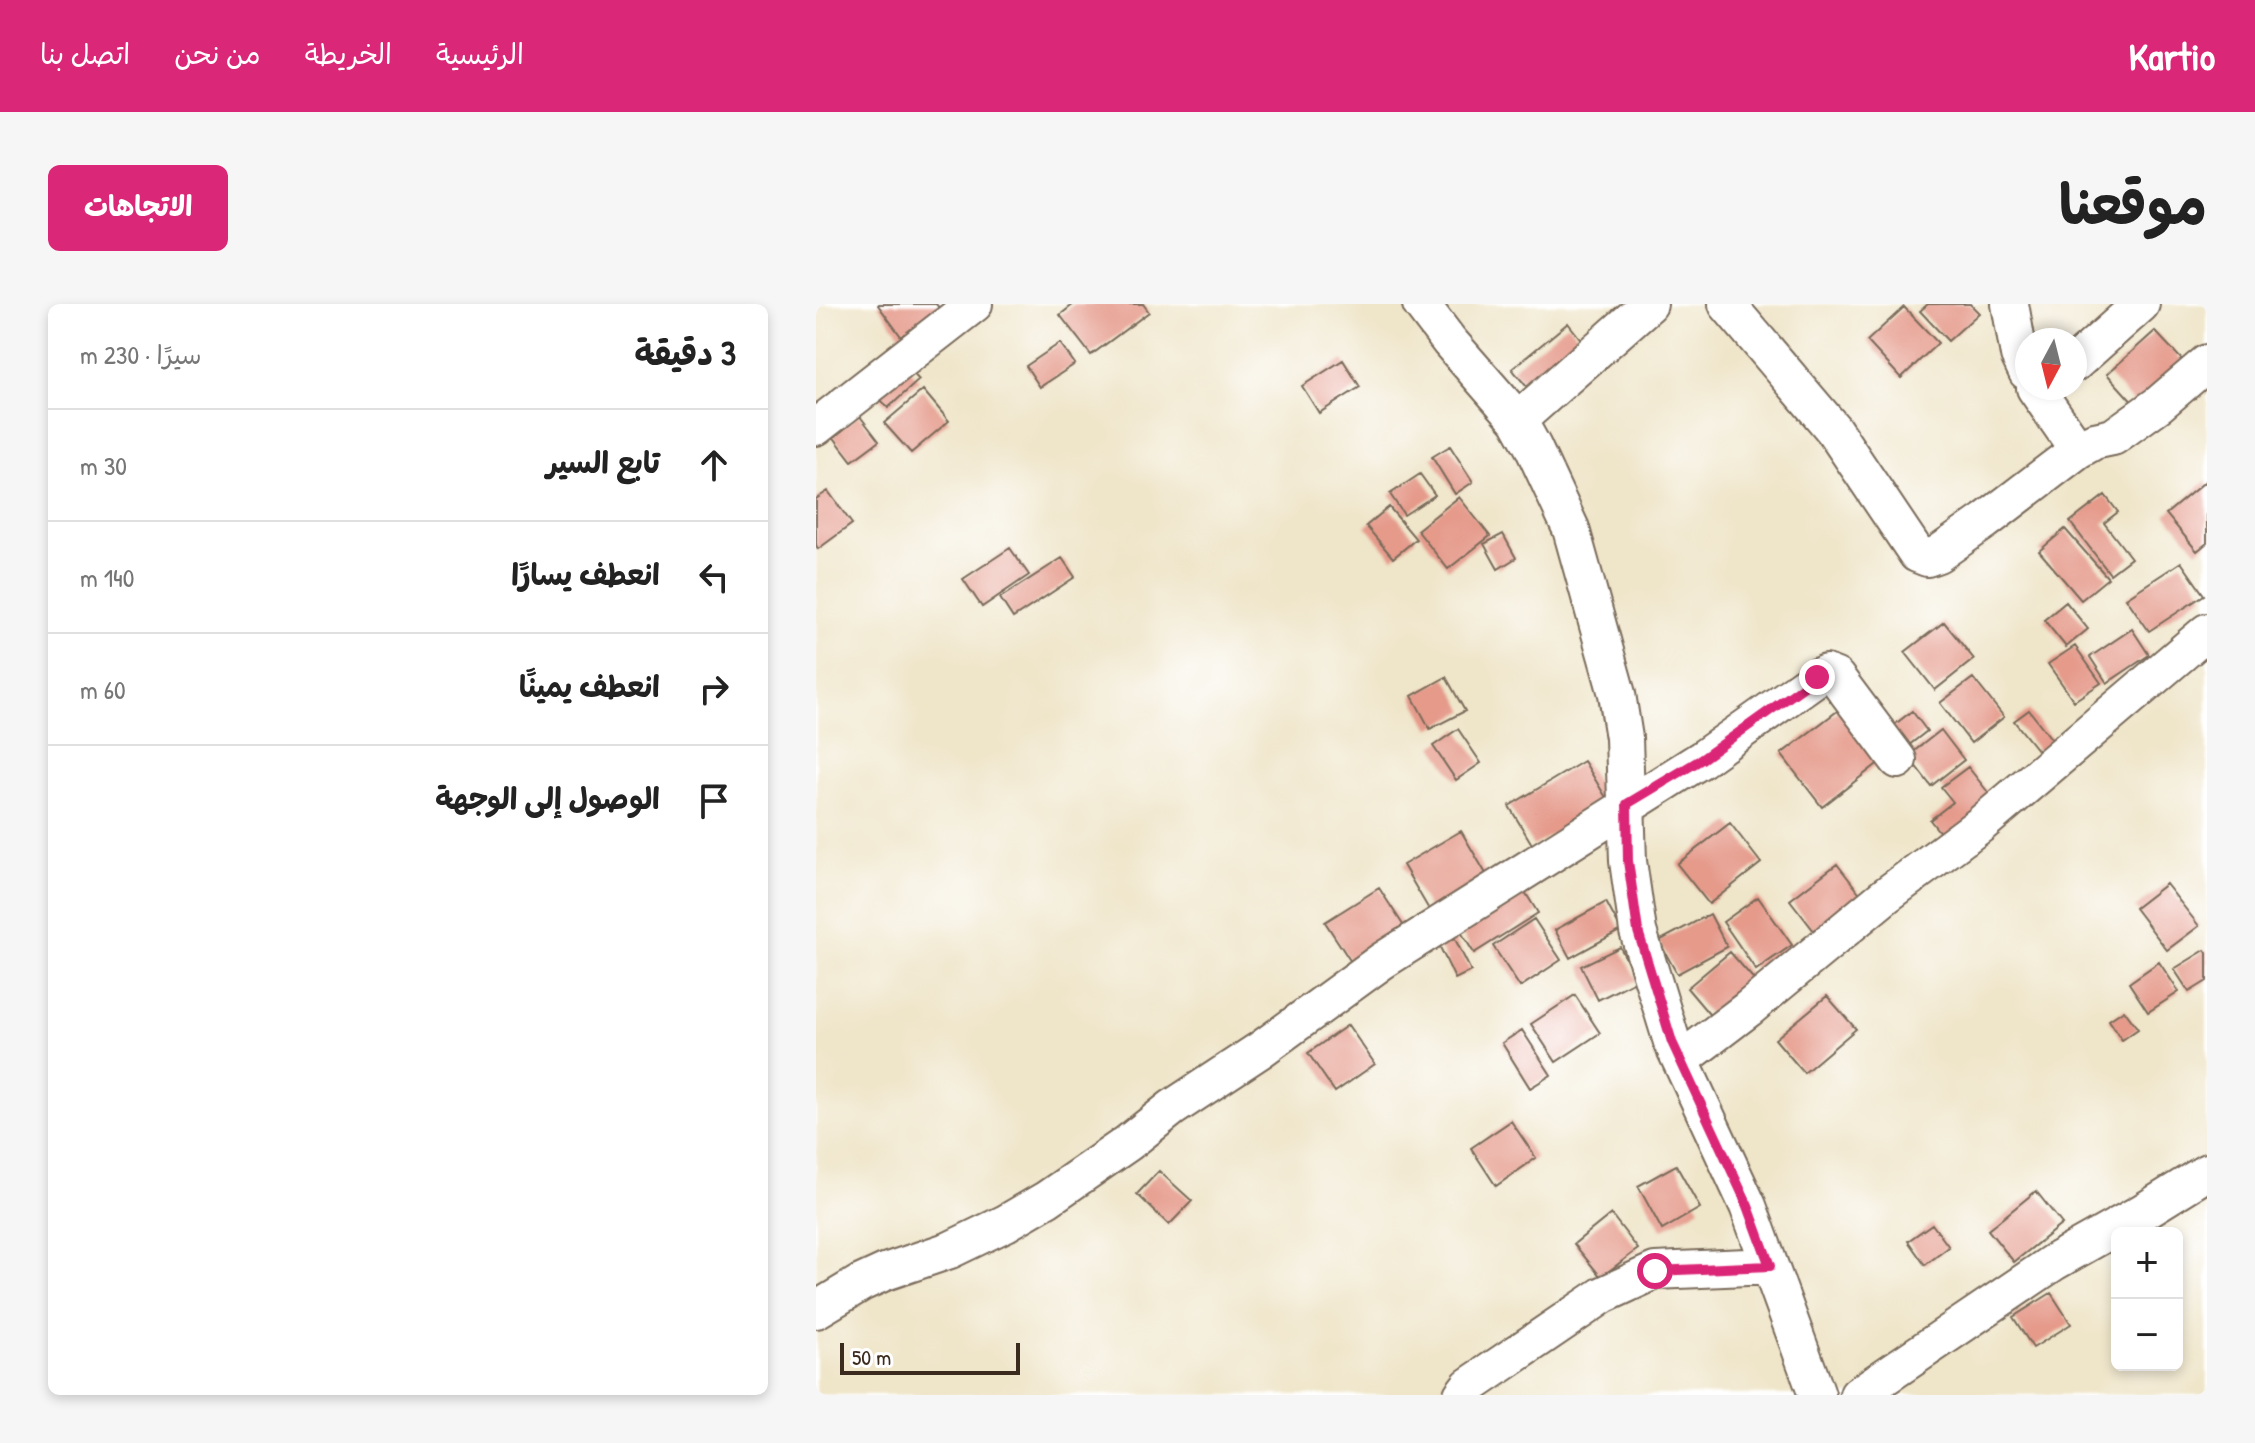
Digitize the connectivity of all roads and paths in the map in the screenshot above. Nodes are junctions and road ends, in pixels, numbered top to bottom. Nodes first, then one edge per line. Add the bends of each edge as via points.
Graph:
1 (974, 304) edge
2 (1421, 304) edge
3 (1649, 304) edge
4 (2010, 304) edge
5 (2141, 304) edge
6 (1735, 307) edge
7 (2015, 332) edge
8 (2087, 352) edge
9 (2207, 363) edge
10 (2046, 400) edge
11 (1518, 420) junction
12 (816, 427) edge
13 (2078, 450) junction
14 (2207, 632) edge
15 (1898, 760) dead end
16 (1627, 804) junction
17 (1681, 1060) junction
18 (2207, 1172) edge
19 (1770, 1266) junction
20 (816, 1310) edge
21 (1462, 1395) edge
22 (1817, 1395) edge
23 (1858, 1395) edge

1 - 12 street
2 - 11 street
3 - 11 street
4 - 7 street
5 - 8 street
6 - 13 street via 1833,429 1917,554 1938,554
9 - 13 street via 2113,437
10 - 13 street
11 - 16 street via 1571,529 1617,694
14 - 17 street via 1980,825
15 - 16 street via 1836,677 1826,673
16 - 17 street via 1638,931
16 - 20 street via 1382,961 1047,1199 950,1250 861,1283
17 - 19 street
18 - 23 street via 2054,1262
19 - 21 street via 1655,1271 1603,1295
19 - 22 street

